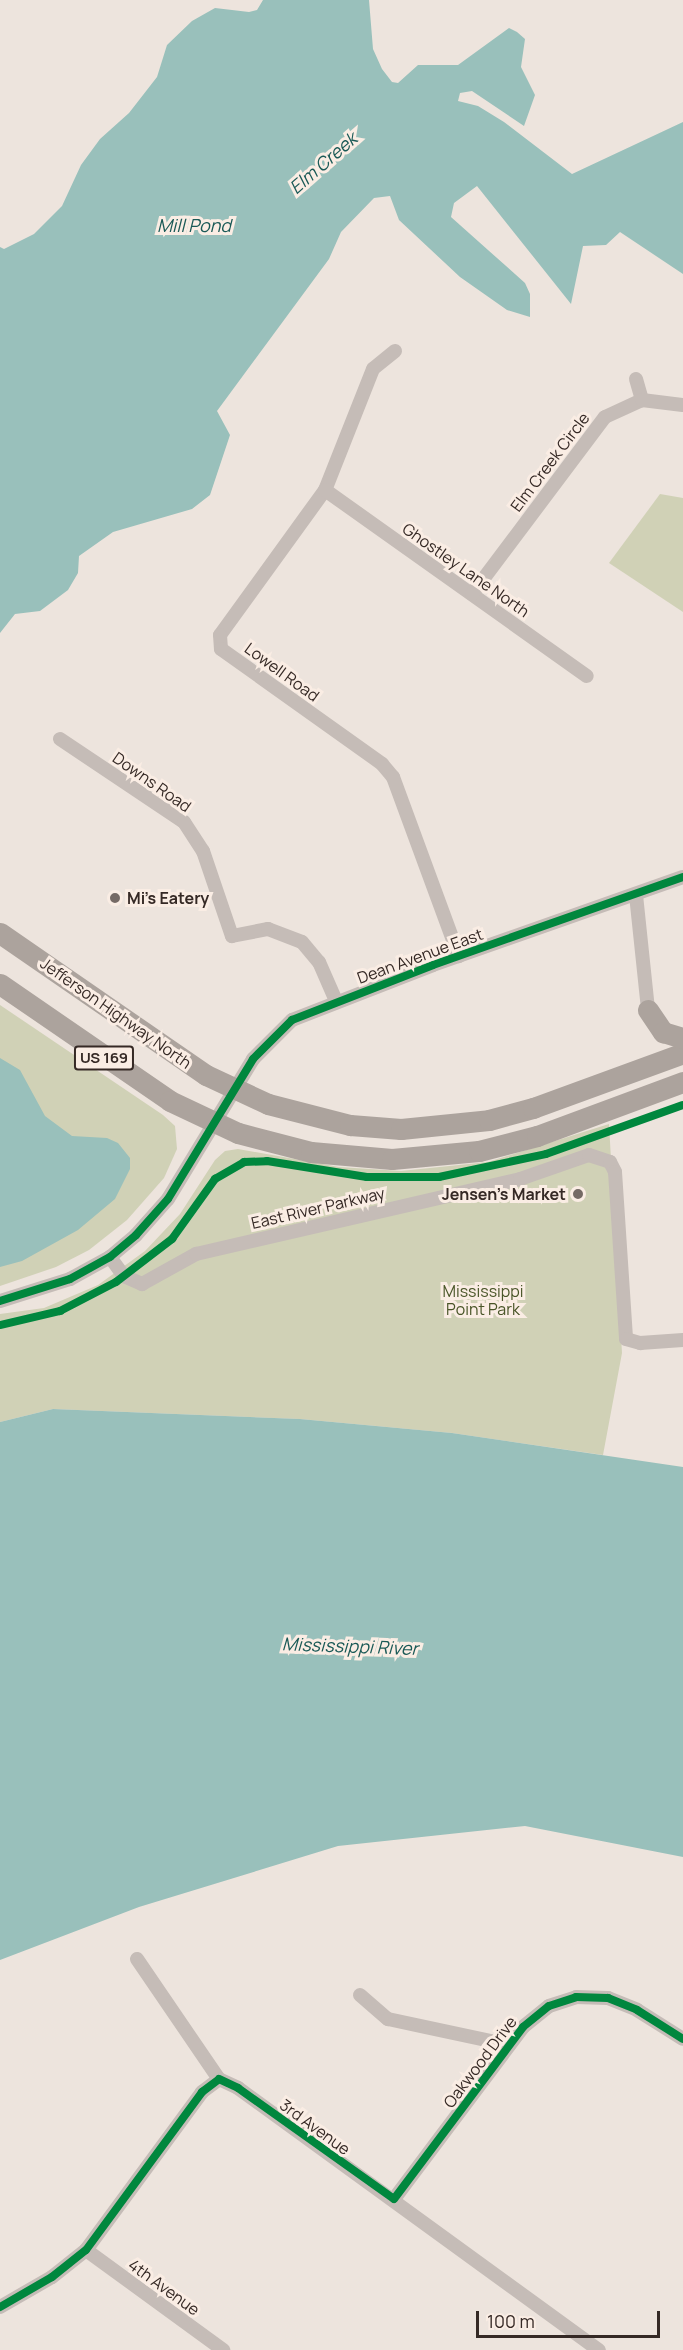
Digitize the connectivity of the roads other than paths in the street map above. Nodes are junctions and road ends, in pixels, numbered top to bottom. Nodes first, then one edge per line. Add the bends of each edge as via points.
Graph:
1 (395, 351) dead end
2 (636, 379) dead end
3 (642, 400) junction
4 (683, 405) edge
5 (325, 490) junction
6 (472, 594) junction
7 (587, 676) dead end
8 (60, 739) dead end
9 (683, 877) edge
10 (636, 895) junction
11 (0, 933) edge
12 (459, 956) junction
13 (0, 984) edge
14 (336, 1001) junction
15 (648, 1010) joint
16 (683, 1038) edge
17 (683, 1053) edge
18 (683, 1082) edge
19 (234, 1090) junction
20 (213, 1123) junction
21 (110, 1257) junction
22 (0, 1300) edge
23 (683, 1340) edge
24 (137, 1959) dead end
25 (360, 1995) dead end
26 (683, 2039) edge
27 (509, 2045) junction
28 (219, 2079) junction
29 (394, 2199) junction
30 (86, 2250) junction
31 (0, 2307) edge
32 (223, 2350) edge
33 (599, 2350) edge

1 - 5 street, Lowell Road via 373,369
2 - 3 street
3 - 4 street, Elm Creek Circle
3 - 6 street, Elm Creek Circle via 612,412 590,431
5 - 6 street, Ghostley Lane North
5 - 12 street, Lowell Road via 220,635 221,649 382,764 393,777
6 - 7 street, Ghostley Lane North
8 - 14 street, Downs Road via 184,822 203,851 232,936 268,929 302,942 319,962
9 - 10 street, Dean Avenue East
10 - 12 street, Dean Avenue East
10 - 15 street
11 - 19 highway, Jefferson Highway North / US 169 via 161,1046
12 - 14 street, Dean Avenue East
13 - 20 highway, US 169 via 144,1086
14 - 19 street, Dean Avenue East via 292,1020 274,1034
15 - 16 highway via 663,1032
17 - 19 highway, US 169 via 515,1114 436,1127 381,1128 339,1123 289,1111
18 - 20 highway, US 169 via 537,1136 448,1156 360,1158 311,1152
19 - 20 street, Dean Avenue East
20 - 21 street, Dean Avenue East via 168,1198
21 - 22 street, Dean Avenue East via 50,1288
21 - 23 street, East River Parkway via 132,1282 150,1282 196,1254 520,1179 589,1155 610,1162 615,1172 626,1339 640,1343
24 - 28 street, 3rd Avenue
25 - 27 street via 388,2019
26 - 27 street, Oakwood Drive via 630,2007 589,1996 549,2006 526,2023
27 - 29 street, Oakwood Drive
28 - 29 street, 3rd Avenue via 238,2088
28 - 30 street via 202,2092
29 - 33 street, 3rd Avenue
30 - 31 street via 52,2277
30 - 32 street, 4th Avenue

